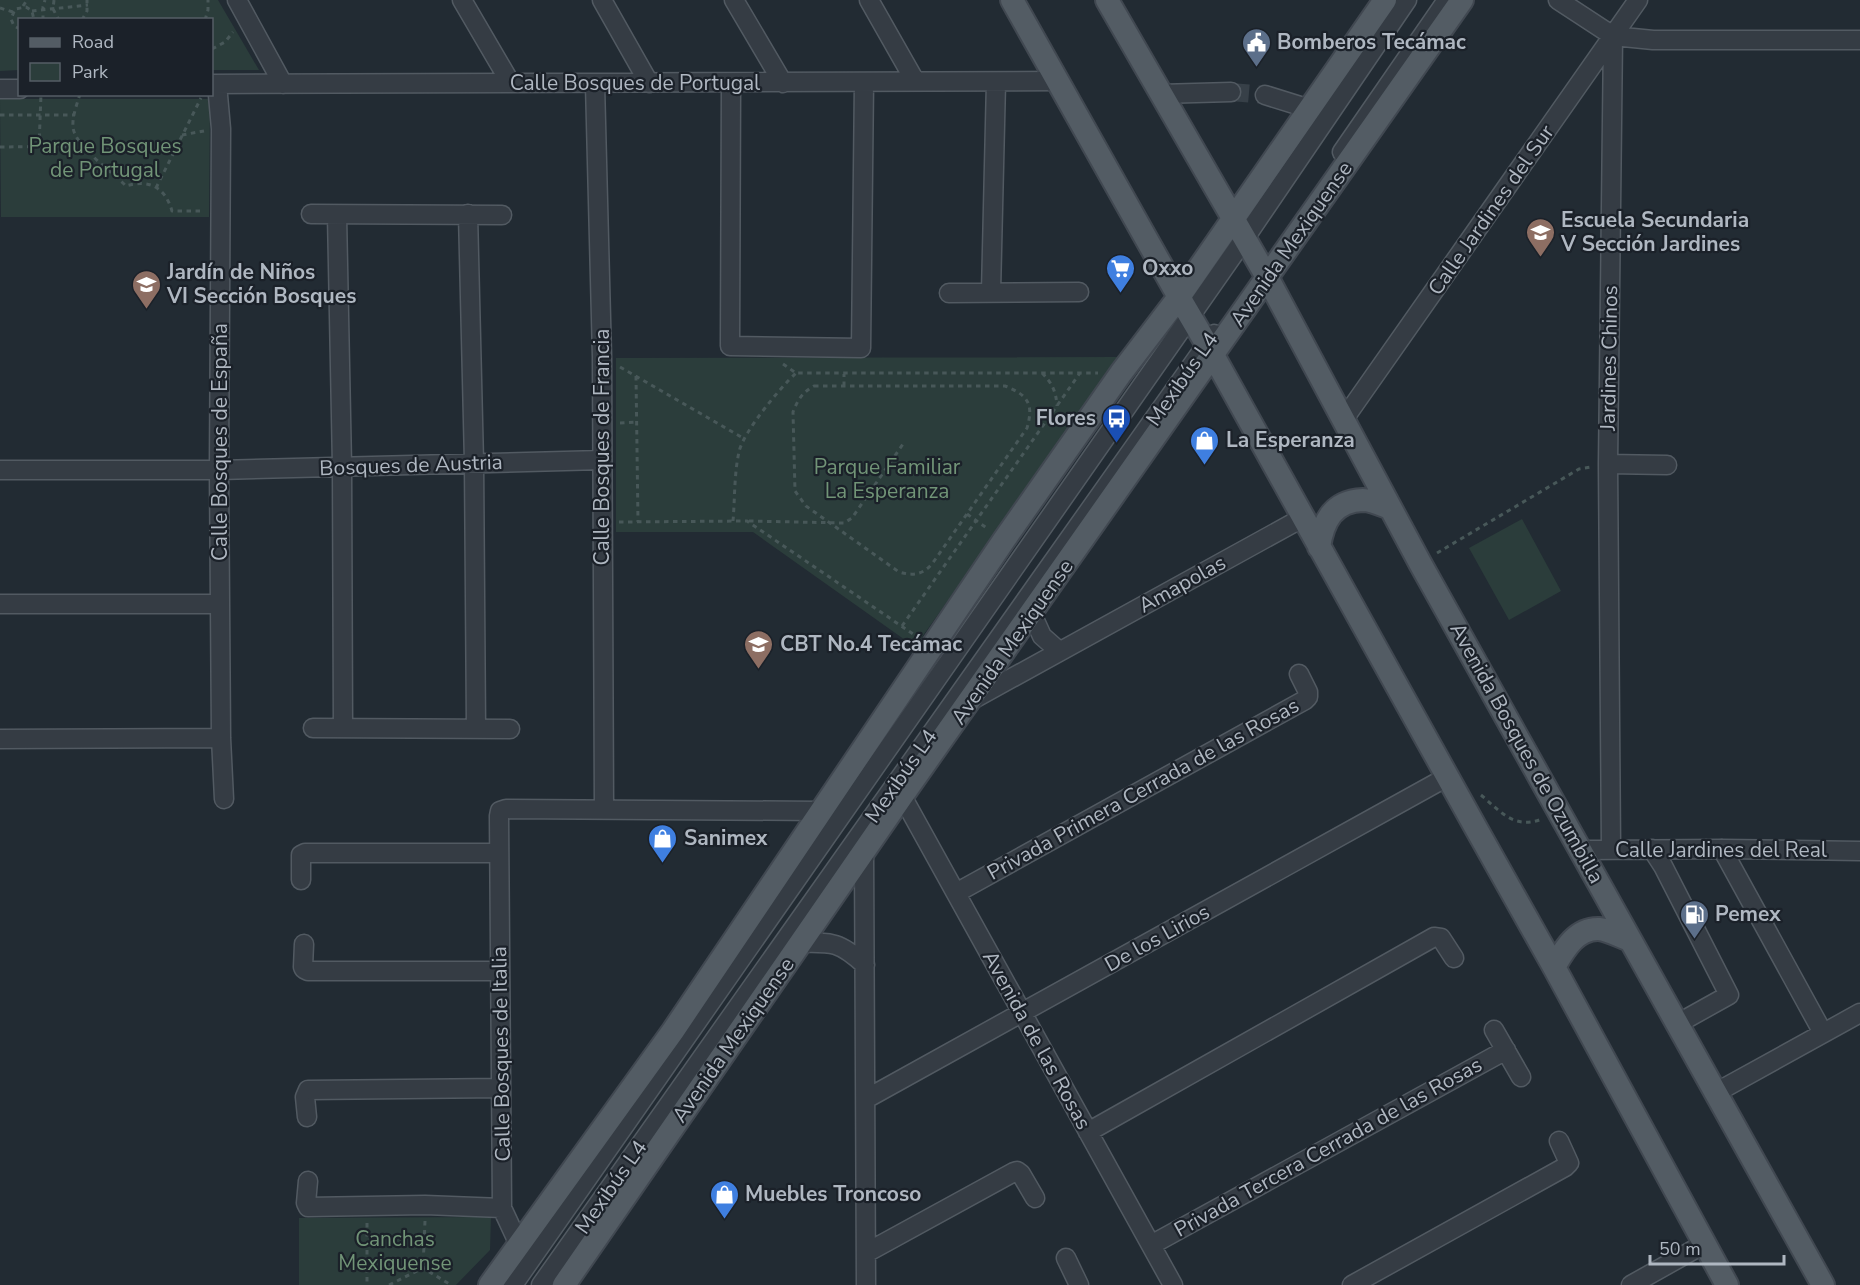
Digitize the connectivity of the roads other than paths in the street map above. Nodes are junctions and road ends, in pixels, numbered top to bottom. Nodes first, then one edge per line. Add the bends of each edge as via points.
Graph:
1 (237, 0) edge
2 (462, 0) edge
3 (602, 0) edge
4 (735, 0) edge
5 (869, 0) edge
6 (1012, 0) edge
7 (1107, 0) edge
8 (1385, 0) edge
9 (1407, 0) edge
10 (1447, 0) edge
11 (1462, 0) edge
12 (1558, 0) edge
13 (1638, 0) edge
14 (1613, 36) junction
15 (1860, 40) edge
16 (915, 81) junction
17 (1059, 81) junction
18 (510, 82) junction
19 (864, 82) junction
20 (996, 82) junction
21 (649, 83) junction
22 (731, 83) junction
23 (783, 83) junction
24 (283, 84) junction
25 (595, 84) junction
26 (213, 87) edge
27 (0, 89) edge
28 (18, 89) edge
29 (1231, 92) tunnel mouth
30 (1160, 94) junction
31 (1265, 95) tunnel mouth
32 (212, 96) edge
33 (1310, 109) junction
34 (311, 214) dead end
35 (468, 214) junction
36 (338, 215) junction
37 (502, 215) dead end
38 (1239, 229) junction
39 (1264, 272) junction
40 (991, 292) junction
41 (1079, 292) dead end
42 (949, 293) dead end
43 (1184, 306) junction
44 (1210, 349) junction
45 (1344, 419) junction
46 (602, 460) junction
47 (474, 462) junction
48 (1608, 464) junction
49 (1667, 465) dead end
50 (342, 466) junction
51 (0, 470) edge
52 (219, 470) junction
53 (1390, 508) junction
54 (1304, 517) junction
55 (1319, 547) junction
56 (0, 604) edge
57 (220, 604) junction
58 (1032, 614) junction
59 (1059, 651) junction
60 (1299, 674) dead end
61 (970, 701) junction
62 (313, 728) dead end
63 (343, 728) junction
64 (476, 728) junction
65 (510, 729) dead end
66 (221, 738) junction
67 (0, 739) edge
68 (1447, 777) junction
69 (902, 796) junction
70 (224, 799) dead end
71 (604, 810) junction
72 (822, 811) junction
73 (1611, 849) junction
74 (1652, 849) junction
75 (1722, 849) junction
76 (1581, 850) junction
77 (1860, 851) edge
78 (864, 852) junction
79 (499, 853) junction
80 (301, 880) dead end
81 (956, 893) junction
82 (1630, 940) junction
83 (800, 943) junction
84 (304, 944) dead end
85 (1454, 958) dead end
86 (865, 965) junction
87 (1554, 967) junction
88 (500, 971) junction
89 (1021, 1013) junction
90 (1860, 1013) edge
91 (1677, 1024) junction
92 (1494, 1030) dead end
93 (1823, 1033) junction
94 (1506, 1050) junction
95 (1521, 1077) dead end
96 (501, 1088) junction
97 (1717, 1092) junction
98 (866, 1099) junction
99 (307, 1117) dead end
100 (1088, 1132) junction
101 (1558, 1141) dead end
102 (308, 1181) dead end
103 (1035, 1198) dead end
104 (502, 1208) junction
105 (1704, 1244) junction
106 (1150, 1245) junction
107 (523, 1253) junction
108 (866, 1253) junction
109 (1065, 1258) dead end
110 (496, 1284) edge
111 (549, 1284) edge
112 (866, 1285) edge
113 (1079, 1285) edge
114 (1173, 1285) edge
115 (1352, 1285) edge
116 (1631, 1285) edge
117 (1727, 1285) edge
118 (1823, 1285) edge

1 - 24 street
2 - 18 street
3 - 21 street
4 - 23 street
5 - 16 street
6 - 17 main road
7 - 30 main road, Avenida Bosques de Ozumbilla
8 - 33 main road
9 - 38 street
10 - 39 street
11 - 39 main road, Avenida Mexiquense
12 - 14 street
13 - 14 street, Calle Jardines del Sur
14 - 15 street via 1653,40
14 - 45 street, Calle Jardines del Sur
14 - 48 street, Jardines Chinos
16 - 19 street, Calle Bosques de Portugal
16 - 20 street, Calle Bosques de Portugal
17 - 20 street, Calle Bosques de Portugal
17 - 43 main road
18 - 24 street, Calle Bosques de Portugal
18 - 25 street, Calle Bosques de Portugal
19 - 22 street via 861,348 730,346
19 - 23 street, Calle Bosques de Portugal
20 - 40 street
21 - 22 street, Calle Bosques de Portugal
21 - 25 street, Calle Bosques de Portugal
22 - 23 street, Calle Bosques de Portugal
24 - 26 street, Calle Bosques de Portugal
25 - 46 street, Calle Bosques de Francia
27 - 28 street
29 - 30 street
30 - 38 main road, Avenida Bosques de Ozumbilla
31 - 33 street
32 - 52 street, Calle Bosques de España via 221,129
33 - 38 main road
34 - 36 street
35 - 36 street
35 - 37 street
35 - 47 street
36 - 50 street
38 - 39 main road, Avenida Bosques de Ozumbilla
38 - 43 main road
39 - 44 main road, Avenida Mexiquense
39 - 45 main road, Avenida Bosques de Ozumbilla
40 - 41 street
40 - 42 street
43 - 44 main road
43 - 72 main road via 1121,373
43 - 107 street, Mexibús L4
44 - 54 main road
44 - 58 main road, Avenida Mexiquense
44 - 111 street, Mexibús L4
45 - 53 main road, Avenida Bosques de Ozumbilla
46 - 47 street, Bosques de Austria
46 - 71 street, Calle Bosques de Francia
47 - 50 street, Bosques de Austria
47 - 64 street
48 - 49 street
48 - 73 street, Jardines Chinos
50 - 52 street, Bosques de Austria
50 - 63 street
51 - 52 street, Bosques de Austria
52 - 57 street, Calle Bosques de España
53 - 55 main road via 1364,500 1344,504 1330,514 1322,528
53 - 76 main road, Avenida Bosques de Ozumbilla
54 - 55 main road
54 - 59 street, Amapolas
55 - 68 main road
56 - 57 street
57 - 66 street, Calle Bosques de España
58 - 59 street via 1042,636
58 - 61 main road, Avenida Mexiquense
59 - 61 street, Amapolas
60 - 81 street, Privada Primera Cerrada de las Rosas via 1308,692 1305,700
61 - 69 main road, Avenida Mexiquense
62 - 63 street
63 - 64 street
64 - 65 street
66 - 67 street
66 - 70 street, Calle Bosques de España
68 - 87 main road
68 - 89 street, De los Lirios
69 - 78 main road, Avenida Mexiquense
69 - 81 street, Avenida de las Rosas
71 - 72 street
71 - 79 street, Calle Bosques de Italia via 500,811
72 - 107 main road
73 - 74 street, Calle Jardines del Real
73 - 76 street, Calle Jardines del Real
74 - 75 street, Calle Jardines del Real
74 - 91 street via 1729,995
75 - 77 street, Calle Jardines del Real
75 - 93 street
76 - 82 main road, Avenida Bosques de Ozumbilla
78 - 83 main road, Avenida Mexiquense
78 - 86 street
79 - 80 street via 305,853 301,855
79 - 88 street, Calle Bosques de Italia
81 - 89 street, Avenida de las Rosas
82 - 87 main road via 1599,929 1583,932 1568,944
82 - 91 main road, Avenida Bosques de Ozumbilla
83 - 86 street via 840,945
83 - 111 main road, Avenida Mexiquense
84 - 88 street via 303,967 308,971
85 - 100 street via 1441,938 1434,937
86 - 98 street
87 - 105 main road
88 - 96 street, Calle Bosques de Italia
89 - 98 street, De los Lirios
89 - 100 street, Avenida de las Rosas
90 - 93 street
91 - 97 main road, Avenida Bosques de Ozumbilla
92 - 94 street, Privada Tercera Cerrada de las Rosas
93 - 97 street
94 - 95 street, Privada Tercera Cerrada de las Rosas
94 - 106 street, Privada Tercera Cerrada de las Rosas
96 - 99 street via 308,1090
96 - 104 street, Calle Bosques de Italia
97 - 118 main road, Avenida Bosques de Ozumbilla
98 - 108 street
100 - 106 street, Avenida de las Rosas
101 - 115 street via 1568,1158 1565,1167
102 - 104 street via 308,1207
103 - 108 street via 1017,1171
104 - 107 street, Calle Bosques de Italia
105 - 116 street
105 - 117 main road
106 - 114 street, Avenida de las Rosas
107 - 110 main road
107 - 111 street, Calle Bosques de Italia
108 - 112 street
109 - 113 street

